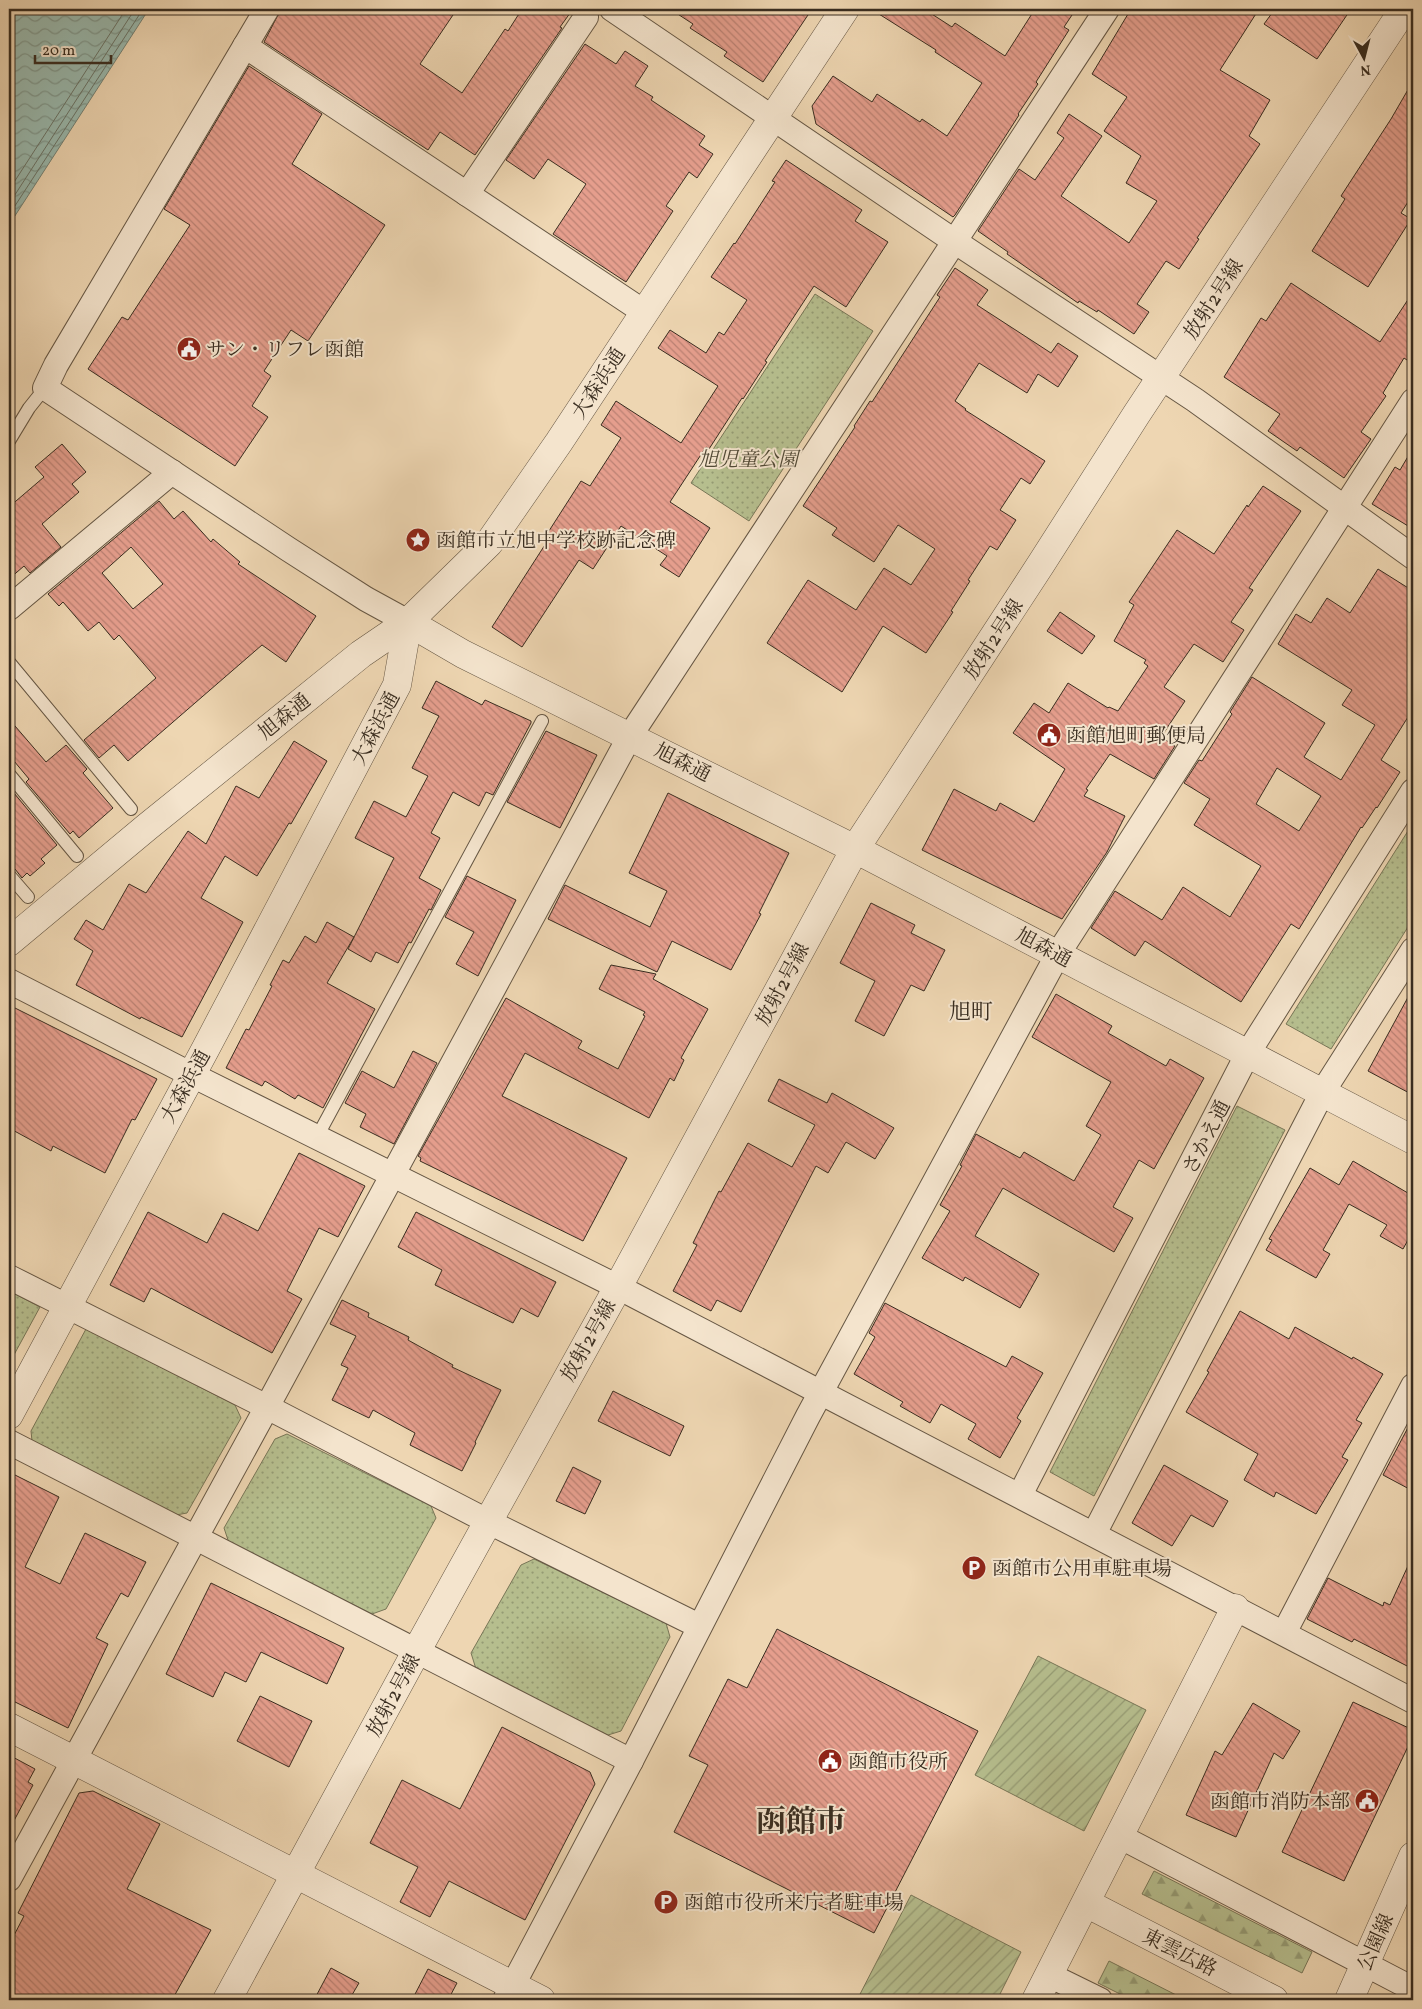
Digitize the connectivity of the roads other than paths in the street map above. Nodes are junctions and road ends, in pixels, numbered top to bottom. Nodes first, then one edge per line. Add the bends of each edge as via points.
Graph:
1 (267, 9) edge
2 (612, 9) edge
3 (845, 9) edge
4 (1107, 9) edge
5 (1404, 9) edge
6 (586, 17) dead end
7 (245, 46) junction
8 (773, 119) junction
9 (467, 194) junction
10 (954, 241) junction
11 (644, 312) junction
12 (1161, 377) junction
13 (45, 388) junction
14 (1413, 401) edge
15 (9, 441) edge
16 (172, 472) junction
17 (1345, 507) junction
18 (1413, 557) edge
19 (9, 608) edge
20 (408, 622) junction
21 (9, 662) edge
22 (542, 720) dead end
23 (630, 736) junction
24 (9, 774) edge
25 (1413, 791) edge
26 (131, 809) dead end
27 (855, 849) junction
28 (77, 856) dead end
29 (9, 874) edge
30 (28, 897) dead end
31 (9, 942) edge
32 (1413, 950) edge
33 (1058, 954) junction
34 (9, 981) edge
35 (1248, 1053) junction
36 (192, 1075) junction
37 (1322, 1093) junction
38 (317, 1137) junction
39 (1413, 1140) edge
40 (393, 1174) junction
41 (9, 1277) edge
42 (618, 1287) junction
43 (67, 1307) junction
44 (1413, 1386) edge
45 (821, 1394) junction
46 (267, 1407) junction
47 (9, 1415) edge
48 (9, 1442) edge
49 (1020, 1495) junction
50 (489, 1522) junction
51 (1094, 1534) junction
52 (195, 1538) junction
53 (1235, 1608) junction
54 (699, 1626) junction
55 (1284, 1633) junction
56 (416, 1652) junction
57 (1413, 1701) edge
58 (9, 1727) edge
59 (73, 1760) junction
60 (631, 1761) junction
61 (1119, 1836) junction
62 (1413, 1856) edge
63 (297, 1875) junction
64 (9, 1879) edge
65 (1086, 1903) junction
66 (1365, 1963) junction
67 (1049, 1975) junction
68 (1413, 1989) edge
69 (509, 1993) edge
70 (228, 2000) edge
71 (541, 2000) edge
72 (1036, 2000) edge
73 (1100, 2000) edge
74 (1274, 2000) edge
75 (1349, 2000) edge

1 - 7 street
2 - 8 street
3 - 8 street, 大森浜通
4 - 10 street
5 - 12 street, 放射2号線
6 - 9 street
7 - 9 street
7 - 13 street
8 - 10 street
8 - 11 street, 大森浜通
9 - 11 street
10 - 12 street
10 - 23 street
11 - 20 street, 大森浜通 via 489,543
12 - 17 street
12 - 27 street, 放射2号線
13 - 15 lane
13 - 16 street
14 - 17 street
16 - 19 street
16 - 20 street via 366,599
17 - 18 street
17 - 33 street
20 - 23 street, 旭森通 via 463,654
20 - 31 street, 旭森通 via 353,660
20 - 36 street, 大森浜通 via 398,685
21 - 26 lane
22 - 38 lane
23 - 27 street, 旭森通
23 - 40 street
24 - 28 lane
25 - 35 street, さかえ通
27 - 33 street, 旭森通
27 - 42 street, 放射2号線
29 - 30 lane
32 - 37 street
33 - 35 street, 旭森通
33 - 45 street
34 - 36 street
35 - 37 street, 旭森通
35 - 49 street, さかえ通
36 - 38 street
36 - 43 street, 大森浜通
37 - 39 street, 旭森通
37 - 51 street
38 - 40 street
40 - 42 street
40 - 46 street
41 - 43 street
42 - 45 street
42 - 50 street, 放射2号線
43 - 46 street
43 - 47 street, 大森浜通
44 - 55 street
45 - 49 street
45 - 54 street
46 - 50 street
46 - 52 street
48 - 52 street
49 - 51 street
50 - 54 street
50 - 56 street, 放射2号線
51 - 53 street
52 - 56 street
52 - 59 street
53 - 55 street
53 - 61 street
54 - 60 street
55 - 57 street
56 - 60 street
56 - 63 street, 放射2号線
58 - 59 street
59 - 63 street
59 - 64 street
60 - 69 street
61 - 65 street
61 - 66 street
62 - 66 street, 公園線
63 - 69 street
63 - 70 street, 放射2号線
65 - 67 street
65 - 74 street, 東雲広路
66 - 68 street
66 - 75 street, 公園線
67 - 72 street
67 - 73 street
69 - 71 street

